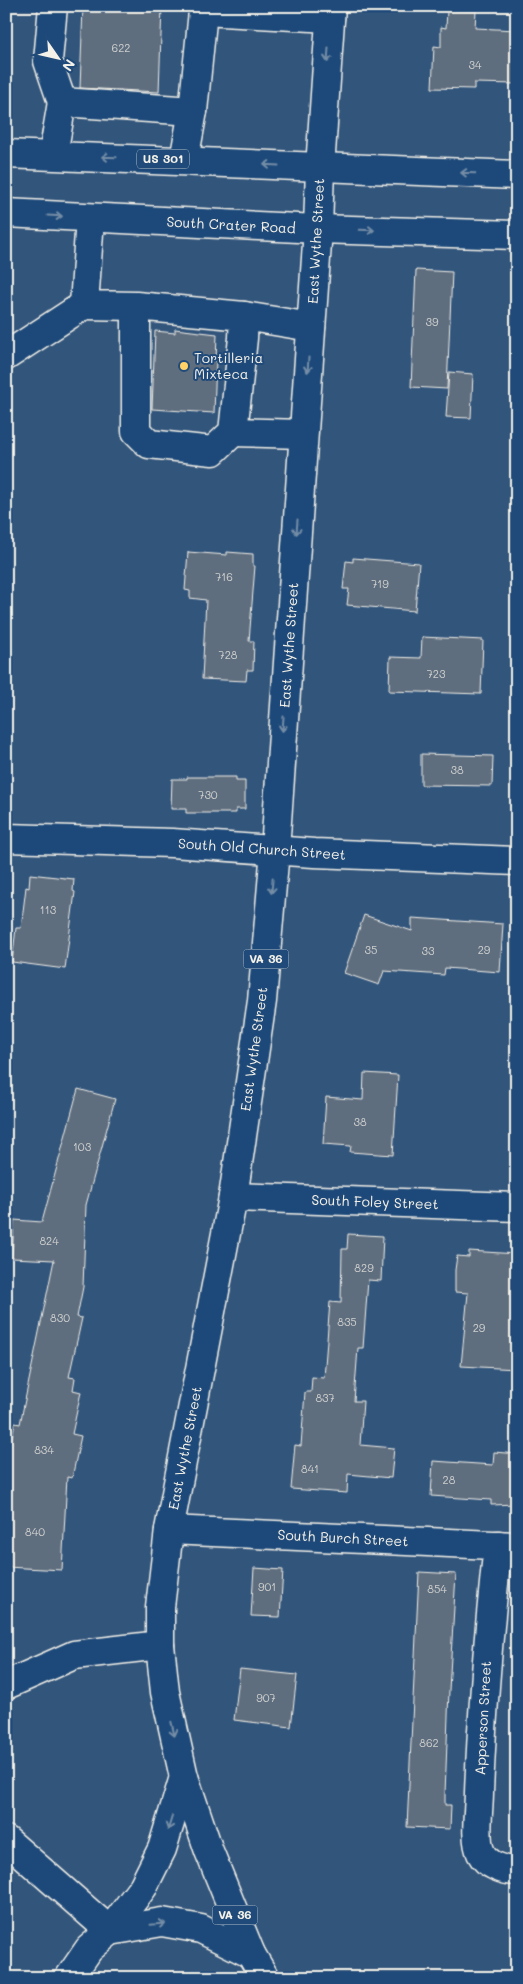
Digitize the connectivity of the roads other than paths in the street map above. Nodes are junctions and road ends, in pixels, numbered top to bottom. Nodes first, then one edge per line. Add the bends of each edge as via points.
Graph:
1 (53, 6) edge
2 (204, 9) edge
3 (331, 12) edge
4 (62, 102) junction
5 (193, 111) junction
6 (6, 154) edge
7 (53, 156) junction
8 (184, 160) junction
9 (320, 168) junction
10 (517, 175) edge
11 (6, 213) edge
12 (90, 218) junction
13 (318, 229) junction
14 (517, 235) edge
15 (84, 305) junction
16 (136, 306) junction
17 (244, 316) junction
18 (311, 327) junction
19 (6, 356) edge
20 (232, 432) junction
21 (303, 434) junction
22 (6, 838) edge
23 (275, 850) junction
24 (517, 861) edge
25 (233, 1197) junction
26 (517, 1207) edge
27 (169, 1530) junction
28 (508, 1546) edge
29 (160, 1645) junction
30 (6, 1685) edge
31 (184, 1777) junction
32 (6, 1840) edge
33 (515, 1871) edge
34 (110, 1931) junction
35 (251, 1954) junction
36 (69, 1978) edge
37 (264, 1978) edge

1 - 4 main road via 48,60
2 - 3 main road
2 - 5 main road
3 -> 9 main road, East Wythe Street
4 - 5 main road
4 - 7 main road
5 - 8 main road
6 - 7 main road, US 301
8 -> 7 main road, US 301
9 -> 8 main road, US 301
10 -> 9 main road, US 301
9 - 13 main road, East Wythe Street / VA 36
11 -> 12 main road, South Crater Road
12 - 13 main road, South Crater Road
12 - 15 main road
13 -> 14 main road, South Crater Road
13 - 18 main road, East Wythe Street / VA 36
15 - 16 main road
15 - 19 main road
16 - 17 main road
16 - 20 main road via 136,431 149,444 213,451
17 - 18 main road
17 - 20 main road
18 -> 21 main road, East Wythe Street / VA 36
20 - 21 main road
21 -> 23 main road, East Wythe Street / VA 36
22 - 23 main road, South Old Church Street
23 - 24 main road, South Old Church Street
23 -> 25 main road, East Wythe Street / VA 36 via 262,1001
25 - 26 main road, South Foley Street
25 - 27 main road, East Wythe Street / VA 36
27 - 28 main road, South Burch Street
27 - 29 main road, East Wythe Street / VA 36 via 160,1607
28 - 33 main road, Apperson Street via 488,1640 478,1842 481,1854 492,1865
29 - 30 main road via 74,1655
29 -> 31 main road, East Wythe Street / VA 36 via 165,1692
31 -> 34 main road via 162,1849 143,1887
31 - 35 main road, East Wythe Street / VA 36 via 208,1851
32 - 34 main road
34 -> 35 main road via 162,1922 200,1928
34 - 36 main road via 90,1949
35 - 37 main road, East Wythe Street / VA 36

